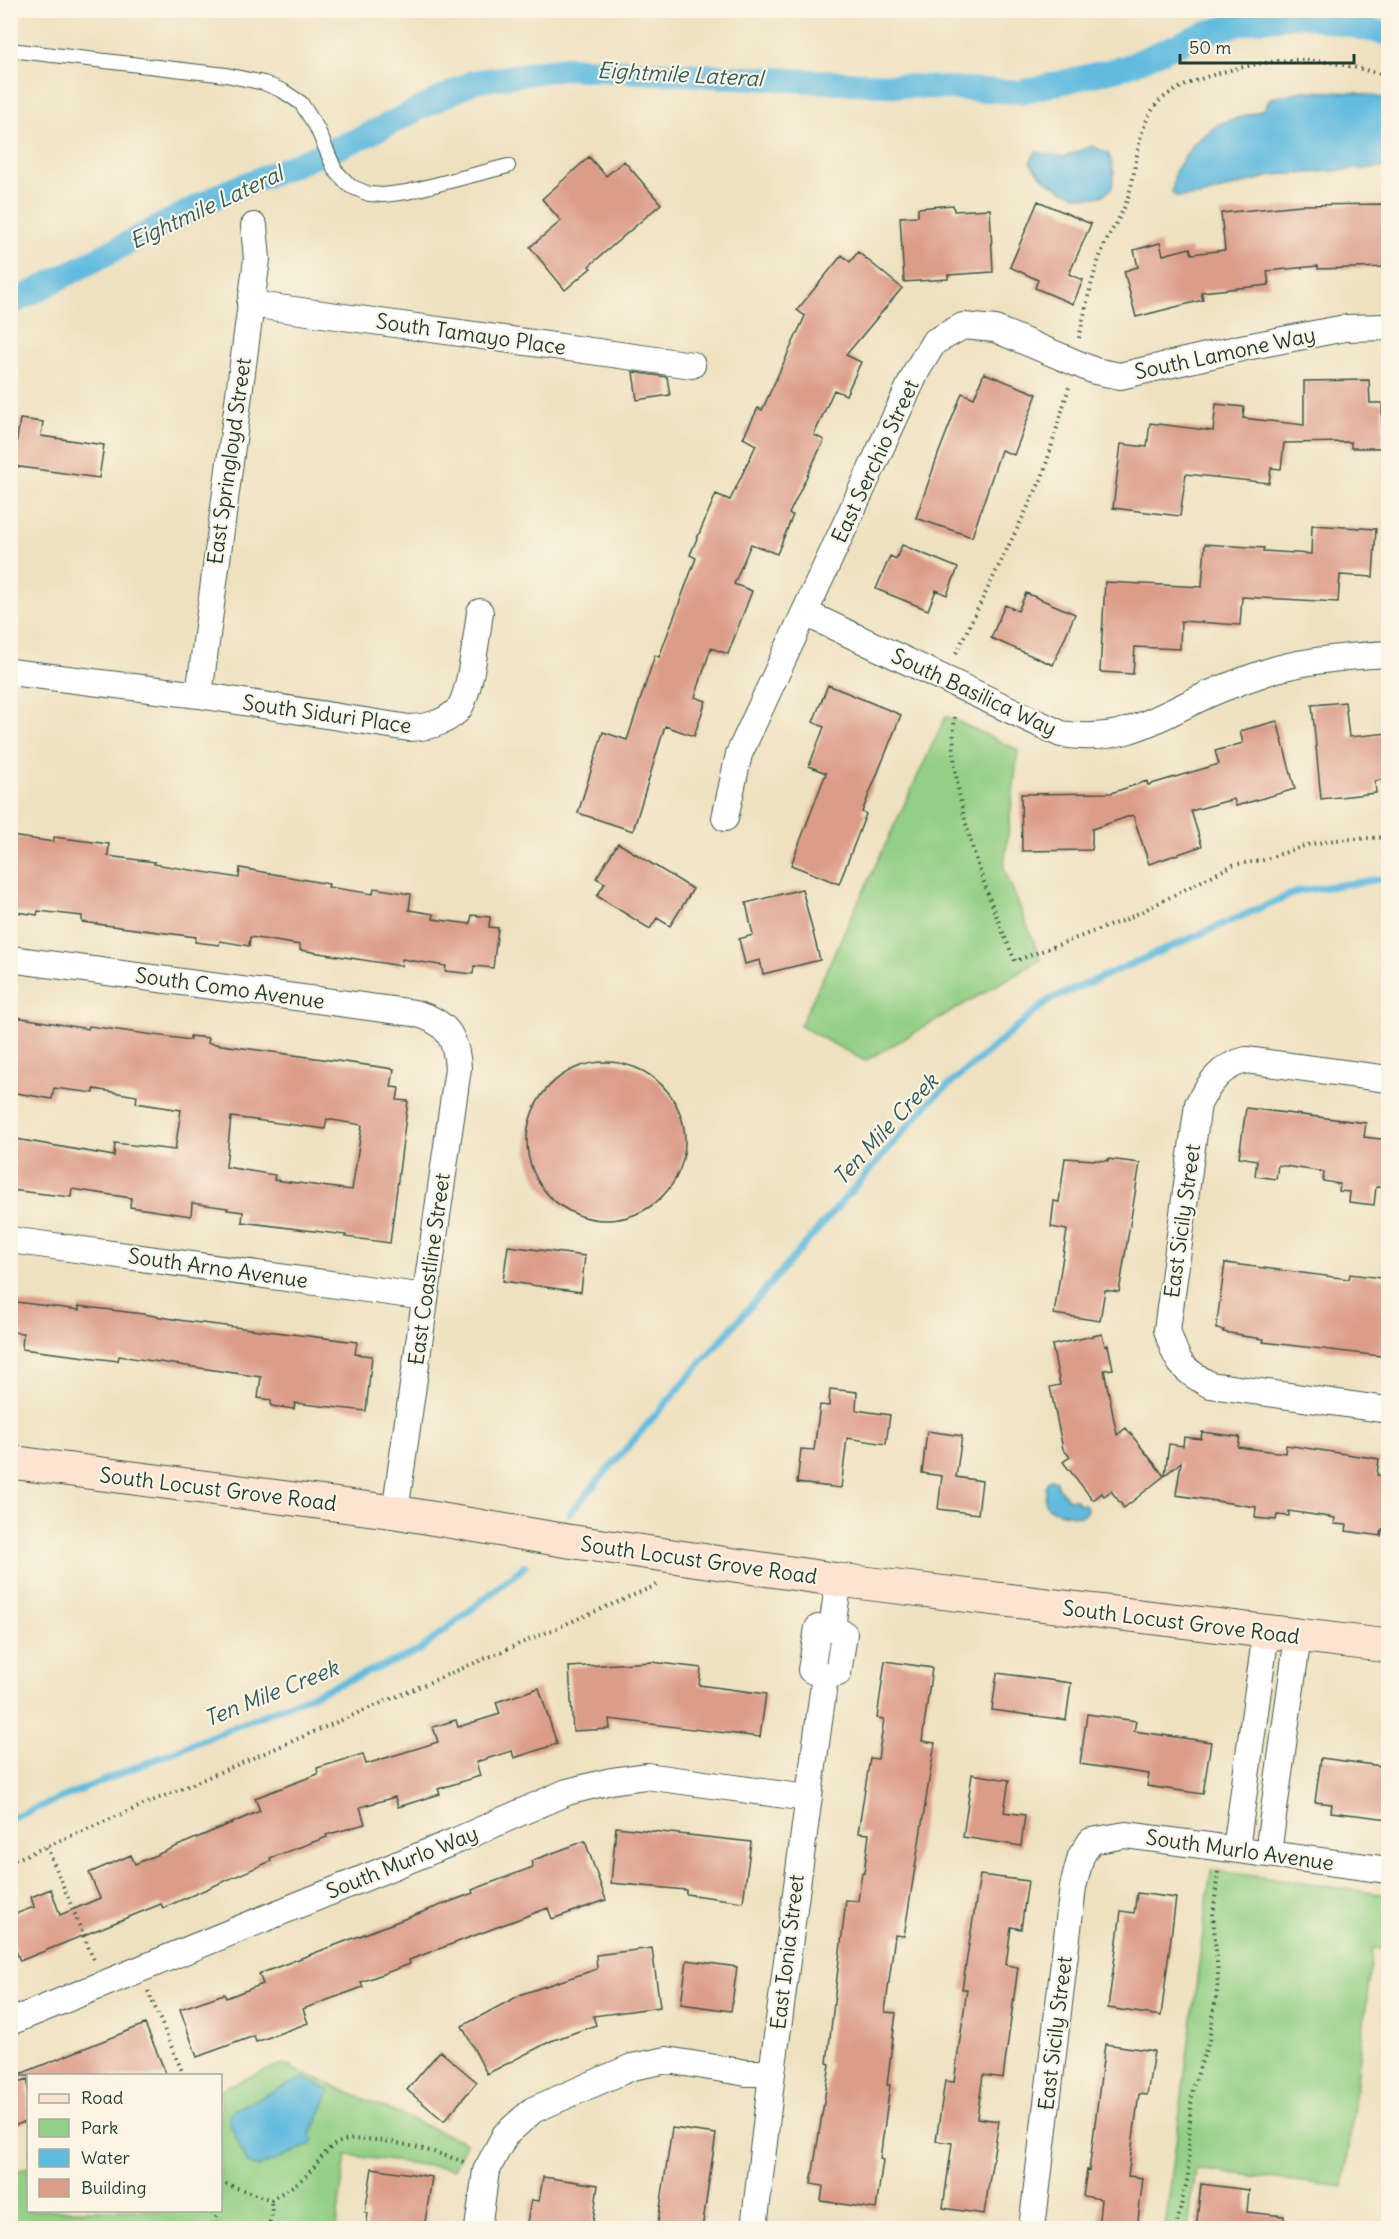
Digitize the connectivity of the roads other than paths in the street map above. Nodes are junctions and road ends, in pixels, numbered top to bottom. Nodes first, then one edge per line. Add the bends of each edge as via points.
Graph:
1 (10, 50) edge
2 (508, 166) dead end
3 (254, 226) dead end
4 (250, 304) junction
5 (963, 326) joint
6 (1389, 327) edge
7 (692, 365) dead end
8 (480, 612) dead end
9 (806, 613) junction
10 (1389, 654) edge
11 (10, 672) edge
12 (199, 695) junction
13 (725, 818) dead end
14 (10, 959) edge
15 (445, 1028) joint
16 (1389, 1079) edge
17 (10, 1240) edge
18 (425, 1296) junction
19 (1389, 1410) edge
20 (10, 1462) edge
21 (395, 1512) junction
22 (839, 1580) junction
23 (1266, 1632) junction
24 (1298, 1636) junction
25 (1389, 1647) edge
26 (807, 1798) junction
27 (1091, 1841) joint
28 (1236, 1849) junction
29 (1268, 1853) junction
30 (1389, 1870) edge
31 (10, 2022) edge
32 (772, 2073) junction
33 (478, 2229) edge
34 (754, 2229) edge
35 (1032, 2229) edge

1 - 2 lane via 226,75 264,83 301,103 335,170 350,186 369,194 407,192
3 - 4 street, East Springloyd Street via 257,259
4 - 7 street, South Tamayo Place
4 - 12 street, East Springloyd Street
5 - 6 street, South Lamone Way via 995,329 1095,371 1120,376 1246,346 1334,330
5 - 9 street, East Serchio Street via 934,342 917,370
8 - 12 street, South Siduri Place via 466,694 458,710 429,727 409,728
9 - 10 street, South Basilica Way via 1061,734 1082,738 1140,728 1208,694 1270,671
9 - 13 street, East Serchio Street via 739,754
11 - 12 street, South Siduri Place
14 - 15 street, South Como Avenue via 414,1013
15 - 18 street, East Coastline Street via 457,1049 458,1068
16 - 19 street, East Sicily Street via 1246,1060 1220,1072 1198,1104 1167,1330 1176,1358 1188,1372 1210,1385
17 - 18 street, South Arno Avenue
18 - 21 street, East Coastline Street
20 - 21 main road, South Locust Grove Road
21 - 22 main road, South Locust Grove Road
22 - 23 main road, South Locust Grove Road
22 - 26 street, East Ionia Street via 832,1627 818,1628 812,1670 825,1676
23 - 24 main road, South Locust Grove Road
23 - 28 street
24 - 25 main road, South Locust Grove Road
24 - 29 street
26 - 31 street, South Murlo Way via 646,1776 567,1792
26 - 32 street, East Ionia Street
27 - 28 street, South Murlo Avenue via 1126,1835
27 - 35 street, East Sicily Street via 1081,1856 1075,1878
28 - 29 street, South Murlo Avenue
29 - 30 street, South Murlo Avenue
32 - 33 street via 747,2073 667,2060 632,2067 533,2110 505,2135 486,2171
32 - 34 street, East Ionia Street

